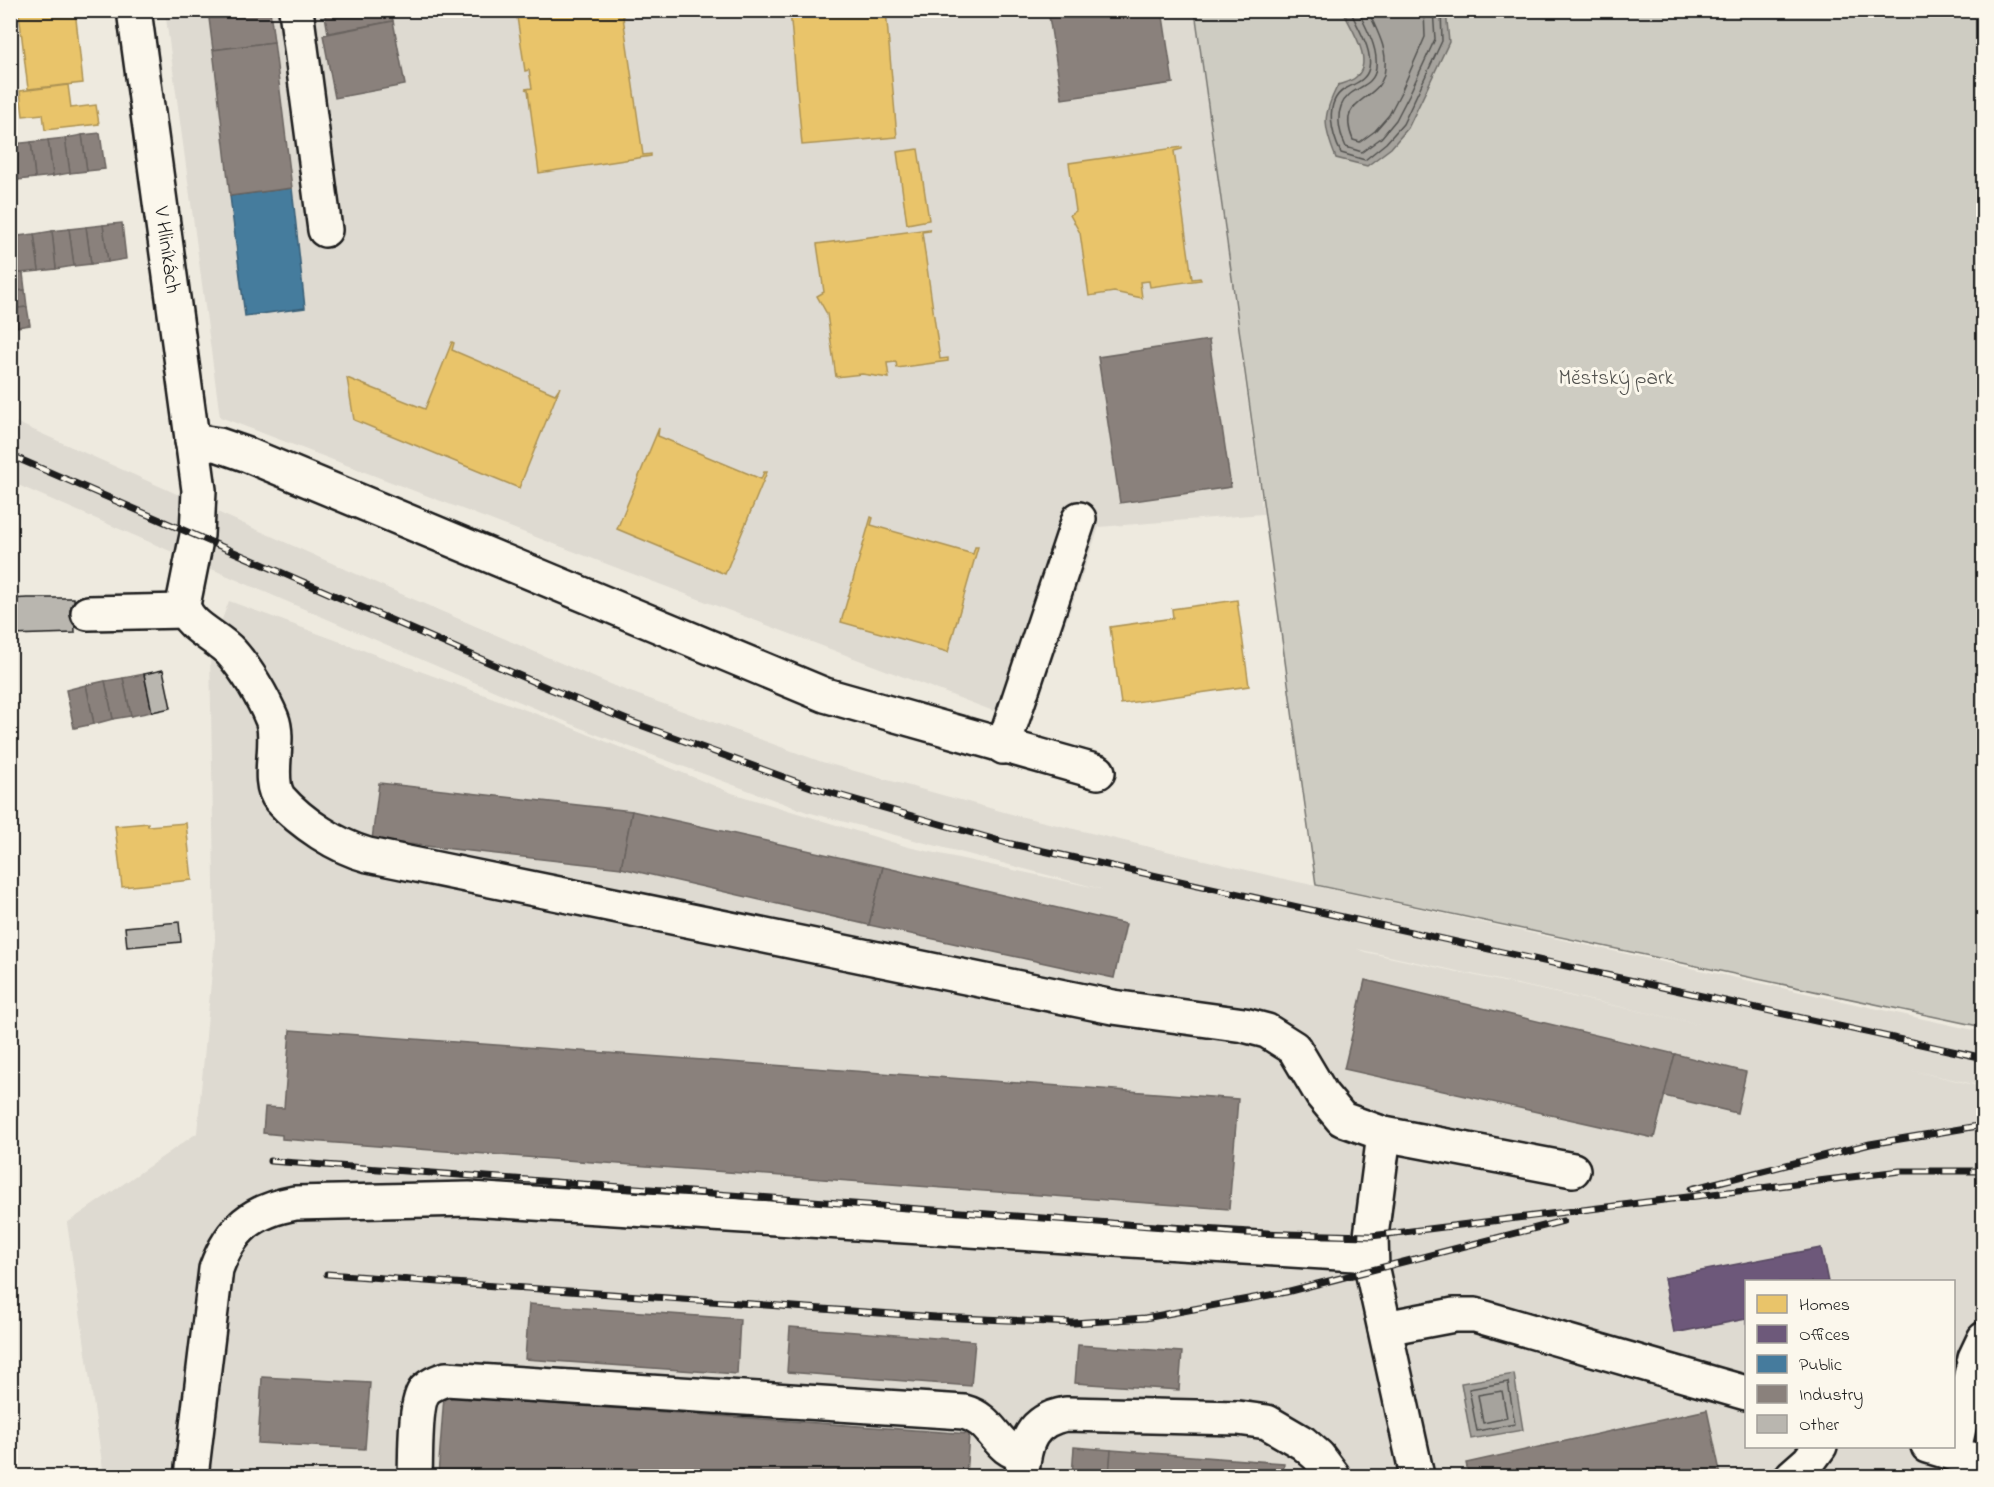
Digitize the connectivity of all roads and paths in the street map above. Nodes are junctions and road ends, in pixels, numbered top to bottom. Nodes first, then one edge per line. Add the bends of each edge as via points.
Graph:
1 (134, 10) edge
2 (296, 10) edge
3 (325, 230) dead end
4 (192, 441) junction
5 (1079, 519) dead end
6 (185, 611) junction
7 (88, 613) dead end
8 (1003, 747) junction
9 (1098, 772) dead end
10 (1384, 1134) junction
11 (1573, 1170) dead end
12 (1371, 1255) junction
13 (1385, 1328) junction
14 (1983, 1339) edge
15 (1745, 1393) edge
16 (1819, 1448) edge
17 (1955, 1454) edge
18 (1023, 1465) edge
19 (196, 1476) edge
20 (415, 1476) edge
21 (1333, 1476) edge
22 (1417, 1476) edge
23 (1792, 1476) edge

1 - 4 street, V Hliníkách
2 - 3 street
4 - 6 street, V Hliníkách via 199,490 197,535
4 - 8 street via 248,455 816,691
5 - 8 street
6 - 7 street
6 - 10 street via 240,662 269,713 274,729 274,787 280,800 327,838 351,851 1113,1007 1268,1031 1294,1048 1322,1095 1342,1119
8 - 9 street
10 - 11 street
10 - 12 street
12 - 13 street
12 - 19 street via 469,1199 295,1203 259,1213 243,1224 222,1253 216,1269
13 - 15 street via 1454,1315 1475,1315
13 - 22 street
14 - 17 street via 1975,1358
16 - 23 street
18 - 20 street via 986,1423 964,1412 446,1379 423,1392
18 - 21 street via 1034,1429 1043,1421 1066,1414 1253,1419 1291,1434 1318,1456

